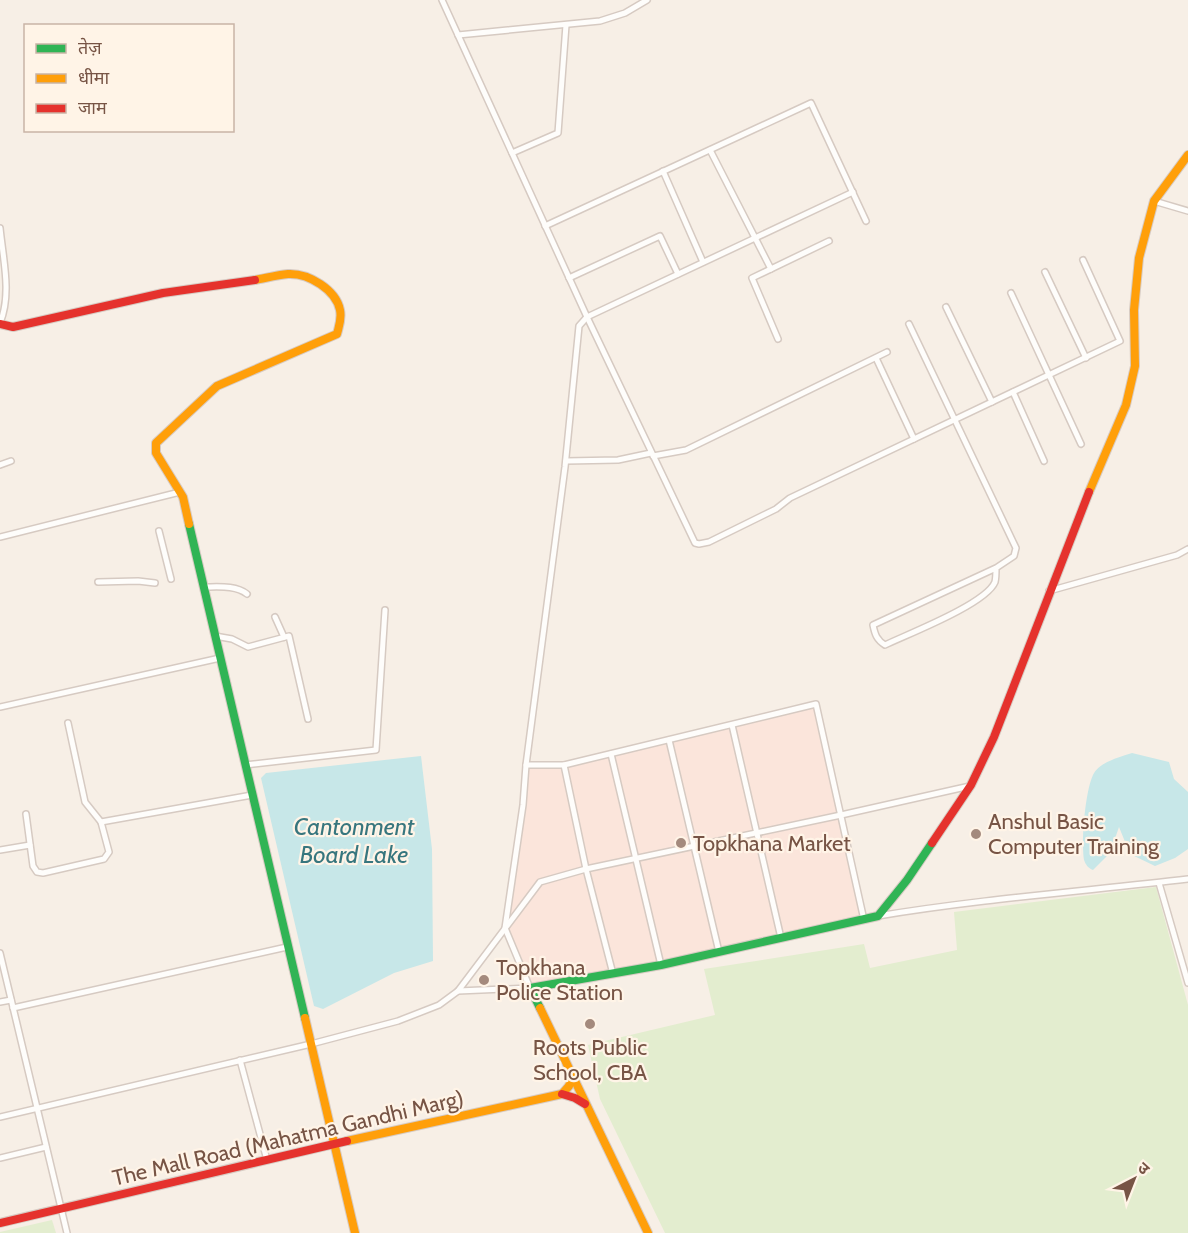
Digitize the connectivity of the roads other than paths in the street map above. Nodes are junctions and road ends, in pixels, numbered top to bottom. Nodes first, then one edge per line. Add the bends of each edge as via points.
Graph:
1 (442, 0) edge
2 (647, 0) edge
3 (566, 25) junction
4 (458, 35) junction
5 (710, 150) junction
6 (512, 153) junction
7 (1188, 155) edge
8 (663, 171) junction
9 (853, 192) junction
10 (1154, 201) junction
11 (1188, 211) edge
12 (866, 220) dead end
13 (545, 226) junction
14 (0, 228) edge
15 (755, 238) junction
16 (829, 241) dead end
17 (1083, 260) dead end
18 (704, 262) junction
19 (771, 269) junction
20 (1045, 272) dead end
21 (678, 274) junction
22 (569, 278) junction
23 (1011, 293) dead end
24 (946, 307) dead end
25 (587, 317) junction
26 (0, 323) edge
27 (909, 324) dead end
28 (778, 339) dead end
29 (887, 352) dead end
30 (876, 358) junction
31 (1086, 358) junction
32 (1049, 375) junction
33 (1012, 392) junction
34 (992, 402) junction
35 (955, 420) junction
36 (914, 439) junction
37 (1081, 444) dead end
38 (652, 454) junction
39 (11, 461) dead end
40 (566, 461) junction
41 (1044, 461) dead end
42 (0, 465) edge
43 (180, 492) junction
44 (159, 531) dead end
45 (0, 537) edge
46 (1188, 549) edge
47 (996, 568) junction
48 (171, 579) dead end
49 (98, 582) dead end
50 (155, 583) dead end
51 (204, 587) junction
52 (1049, 591) junction
53 (247, 594) dead end
54 (385, 610) dead end
55 (275, 617) dead end
56 (215, 636) junction
57 (284, 638) junction
58 (220, 658) junction
59 (0, 707) edge
60 (309, 719) dead end
61 (68, 723) dead end
62 (732, 724) junction
63 (669, 740) junction
64 (610, 754) junction
65 (245, 765) junction
66 (526, 765) junction
67 (564, 765) junction
68 (971, 785) junction
69 (252, 795) junction
70 (26, 814) dead end
71 (841, 815) junction
72 (101, 822) junction
73 (756, 834) junction
74 (30, 845) junction
75 (694, 847) junction
76 (0, 850) edge
77 (636, 859) junction
78 (586, 869) junction
79 (1188, 879) edge
80 (1159, 882) junction
81 (878, 915) junction
82 (864, 920) junction
83 (505, 928) junction
84 (782, 938) junction
85 (287, 947) junction
86 (718, 952) junction
87 (0, 953) edge
88 (661, 965) junction
89 (2, 974) edge
90 (613, 974) junction
91 (1188, 983) edge
92 (530, 988) junction
93 (458, 991) junction
94 (11, 1000) junction
95 (0, 1002) edge
96 (13, 1008) junction
97 (311, 1044) junction
98 (240, 1060) junction
99 (572, 1075) junction
100 (562, 1094) junction
101 (588, 1107) junction
102 (37, 1108) junction
103 (0, 1117) edge
104 (333, 1144) junction
105 (46, 1147) junction
106 (0, 1158) edge
107 (267, 1160) junction
108 (61, 1209) junction
109 (0, 1223) edge
110 (67, 1233) edge
111 (355, 1233) edge
112 (648, 1233) edge

1 - 4 street
2 - 3 street via 600,21
3 - 4 street
3 - 6 street via 558,133
4 - 6 street
5 - 8 street
5 - 9 street via 811,103
5 - 15 street
6 - 13 street
7 - 10 street
8 - 13 street
8 - 18 street
9 - 12 street
9 - 15 street
10 - 11 street
10 - 52 street via 1139,258 1134,310 1135,366 1126,405
13 - 22 street
14 - 26 street via 6,295
15 - 18 street
15 - 19 street
16 - 19 street
17 - 31 street via 1120,341
18 - 21 street
19 - 28 street via 752,278
20 - 31 street
21 - 22 street via 660,236
21 - 25 street
22 - 25 street
23 - 32 street
24 - 34 street
25 - 38 street
25 - 40 street via 579,326
26 - 43 street via 13,327 163,293 290,274 313,280 336,298 342,311 337,334 217,386 156,443 156,453
27 - 35 street
29 - 30 street
30 - 36 street
30 - 38 street via 686,450
31 - 32 street
32 - 33 street
32 - 37 street
33 - 34 street
33 - 41 street
34 - 35 street
35 - 36 street
35 - 47 street via 1016,548 1014,556
36 - 38 street via 699,544 695,543
38 - 40 street via 618,460
39 - 42 street
40 - 66 street
43 - 45 street
43 - 51 street
44 - 48 street
46 - 52 street
47 - 47 street via 873,625 875,635 885,645 965,607 988,591 995,581
49 - 50 street
51 - 53 street via 232,588
51 - 56 street
52 - 68 street via 994,737
54 - 65 street via 376,750
55 - 57 street
56 - 57 street via 248,647
56 - 58 street
57 - 60 street via 289,636
58 - 59 street
58 - 65 street
61 - 72 street via 85,802
62 - 63 street
62 - 71 street via 816,704
62 - 73 street
63 - 64 street
63 - 75 street
64 - 67 street
64 - 77 street
65 - 69 street
66 - 67 street
66 - 83 street
67 - 78 street
68 - 71 street
68 - 81 street via 907,880
69 - 72 street
69 - 85 street
70 - 74 street
71 - 73 street
71 - 82 street
72 - 74 street via 110,852 104,859 37,872
73 - 75 street
73 - 84 street
74 - 76 street
75 - 77 street
75 - 86 street
77 - 78 street
77 - 88 street
78 - 83 street via 540,882
78 - 90 street
79 - 80 street
80 - 81 street
80 - 91 street
81 - 82 street
82 - 84 street
83 - 92 street
83 - 93 street
84 - 86 street
85 - 96 street
85 - 97 street
86 - 88 street
87 - 89 street
88 - 90 street
89 - 94 street
90 - 92 street
92 - 93 street
92 - 99 street
93 - 97 street via 439,1005 398,1021
94 - 95 street
94 - 96 street
96 - 102 street
97 - 98 street
97 - 104 street
98 - 102 street
98 - 107 street
99 - 100 street
99 - 101 street
100 - 101 street
100 - 104 street, The Mall Road (Mahatma Gandhi Marg)
101 - 112 street
102 - 103 street
102 - 105 street
104 - 107 street, The Mall Road (Mahatma Gandhi Marg)
104 - 111 street
105 - 106 street
105 - 108 street
107 - 108 street, The Mall Road (Mahatma Gandhi Marg)
108 - 109 street, The Mall Road (Mahatma Gandhi Marg)
108 - 110 street

